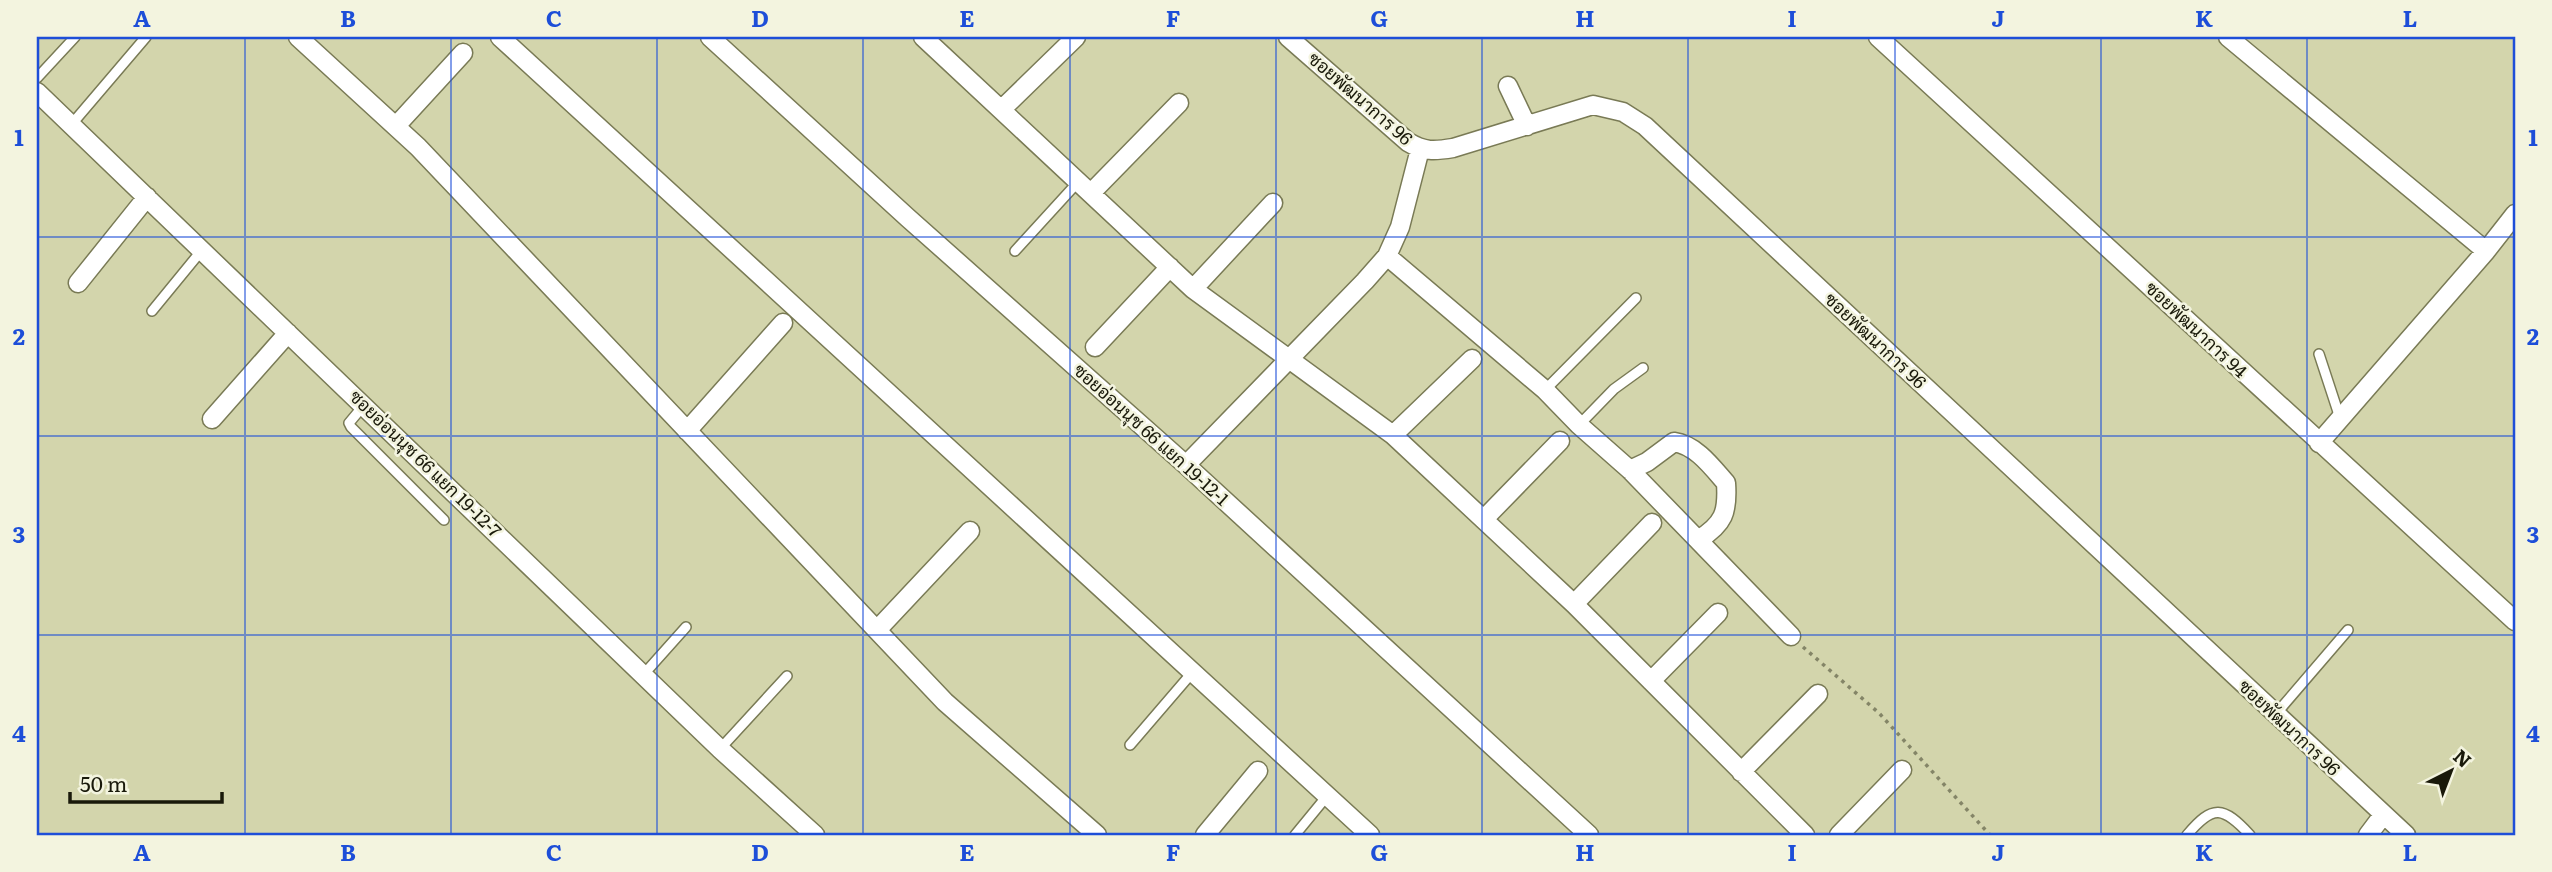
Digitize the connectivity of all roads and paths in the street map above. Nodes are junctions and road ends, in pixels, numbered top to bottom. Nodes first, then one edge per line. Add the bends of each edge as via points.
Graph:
1 (75, 37) edge
2 (146, 37) edge
3 (298, 37) edge
4 (500, 37) edge
5 (710, 37) edge
6 (923, 37) edge
7 (1076, 37) edge
8 (1288, 37) edge
9 (1878, 37) edge
10 (2228, 37) edge
11 (463, 53) dead end
12 (37, 78) edge
13 (1508, 86) dead end
14 (37, 92) edge
15 (1179, 103) dead end
16 (1002, 108) junction
17 (71, 125) junction
18 (396, 126) junction
19 (1527, 126) junction
20 (1420, 149) junction
21 (1084, 187) junction
22 (146, 197) junction
23 (1273, 203) dead end
24 (2515, 214) edge
25 (202, 250) junction
26 (1014, 251) dead end
27 (2486, 251) junction
28 (1387, 256) junction
29 (1170, 267) junction
30 (78, 283) dead end
31 (1193, 289) junction
32 (1636, 298) dead end
33 (152, 311) dead end
34 (783, 323) dead end
35 (288, 333) junction
36 (1095, 347) dead end
37 (2319, 354) dead end
38 (1291, 359) junction
39 (1472, 359) dead end
40 (1643, 368) dead end
41 (1545, 390) junction
42 (363, 405) junction
43 (2340, 418) junction
44 (212, 419) dead end
45 (1580, 425) junction
46 (687, 431) junction
47 (1393, 435) junction
48 (1560, 441) dead end
49 (2319, 443) junction
50 (1186, 466) junction
51 (1630, 470) junction
52 (1484, 519) junction
53 (444, 520) dead end
54 (1652, 523) dead end
55 (970, 531) dead end
56 (1698, 540) junction
57 (1574, 604) junction
58 (1718, 613) dead end
59 (2515, 621) edge
60 (686, 627) dead end
61 (877, 630) junction
62 (2348, 630) dead end
63 (1791, 636) joint
64 (644, 674) junction
65 (1191, 674) junction
66 (787, 676) dead end
67 (1651, 681) junction
68 (1818, 694) dead end
69 (2275, 715) junction
70 (1130, 745) dead end
71 (720, 749) junction
72 (1902, 770) dead end
73 (1258, 771) dead end
74 (1741, 772) junction
75 (1327, 796) junction
76 (2383, 815) junction
77 (816, 835) edge
78 (1097, 835) edge
79 (1205, 835) edge
80 (1295, 835) edge
81 (1370, 835) edge
82 (1589, 835) edge
83 (1805, 835) edge
84 (1839, 835) edge
85 (1990, 835) edge
86 (2188, 835) edge
87 (2250, 835) edge
88 (2368, 835) edge
89 (2406, 835) edge

1 - 12 lane
2 - 17 lane
3 - 18 street
4 - 65 street
5 - 50 street, ซอยอ่อนนุช 66 แยก 19-12-1
6 - 16 street
7 - 16 street
8 - 20 street, ซอยพัฒนาการ 96
9 - 49 street, ซอยพัฒนาการ 94
10 - 27 street
11 - 18 street
13 - 19 street
14 - 17 street, ซอยอ่อนนุช 66 แยก 19-12-7
15 - 21 street
16 - 21 street
17 - 22 street, ซอยอ่อนนุช 66 แยก 19-12-7
18 - 46 street
19 - 20 street, ซอยพัฒนาการ 96 via 1453,148
19 - 69 street, ซอยพัฒนาการ 96 via 1593,105 1623,112 1644,126
20 - 28 street via 1400,227
21 - 26 lane
21 - 29 street
22 - 25 street, ซอยอ่อนนุช 66 แยก 19-12-7
22 - 30 street
23 - 31 street
24 - 27 street
25 - 33 lane
25 - 35 street, ซอยอ่อนนุช 66 แยก 19-12-7
27 - 43 street
28 - 38 street
28 - 41 street
29 - 31 street
29 - 36 street
31 - 38 street
32 - 41 lane
34 - 46 street
35 - 42 street, ซอยอ่อนนุช 66 แยก 19-12-7
35 - 44 street
37 - 43 lane
38 - 47 street
38 - 50 street
39 - 47 street
40 - 45 lane via 1614,389
41 - 45 street
42 - 53 lane via 349,422 351,427
42 - 64 street, ซอยอ่อนนุช 66 แยก 19-12-7
43 - 49 street
45 - 51 street
46 - 61 street
47 - 52 street
48 - 52 street
49 - 59 street, ซอยพัฒนาการ 94
50 - 82 street, ซอยอ่อนนุช 66 แยก 19-12-1
51 - 56 street
51 - 56 street via 1674,442 1684,443 1726,482 1724,517
52 - 57 street
54 - 57 street
55 - 61 street
56 - 63 street
57 - 67 street
58 - 67 street
60 - 64 lane
61 - 78 street via 945,702
62 - 69 lane
63 - 85 path via 1879,713
64 - 71 street, ซอยอ่อนนุช 66 แยก 19-12-7
65 - 70 lane
65 - 75 street
66 - 71 lane
67 - 74 street
68 - 74 street
69 - 76 street, ซอยพัฒนาการ 96
71 - 77 street, ซอยอ่อนนุช 66 แยก 19-12-7
72 - 84 street
73 - 79 street
74 - 83 street
75 - 80 lane
75 - 81 street
76 - 88 street
76 - 89 street, ซอยพัฒนาการ 96
86 - 87 lane via 2207,814 2216,813 2228,816

